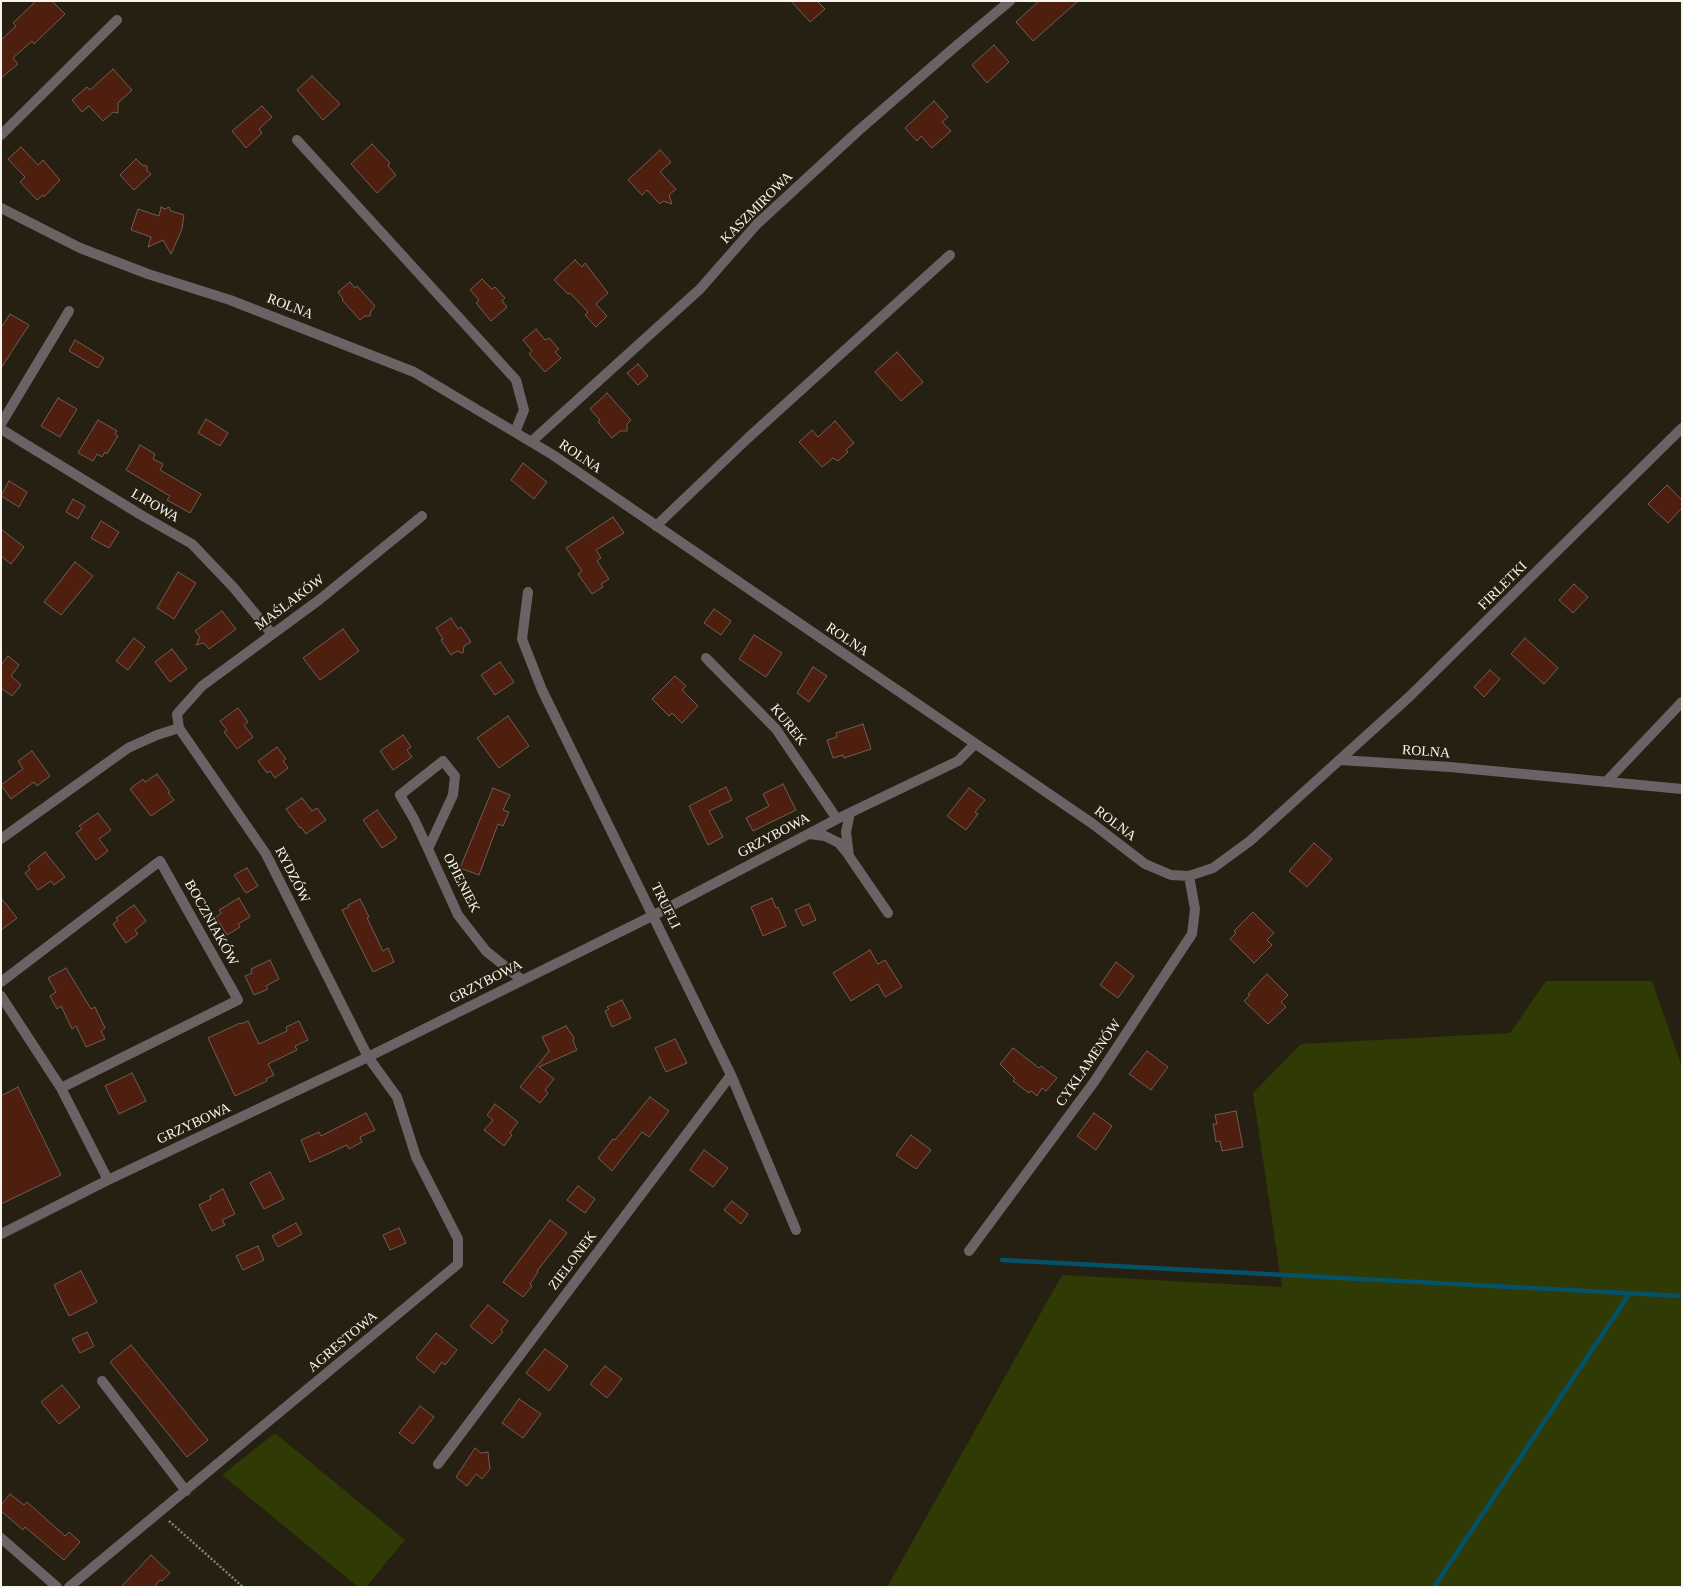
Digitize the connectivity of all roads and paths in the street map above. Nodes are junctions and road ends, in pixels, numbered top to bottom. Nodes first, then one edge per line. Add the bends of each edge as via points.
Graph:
1 (1010, 1) edge
2 (116, 20) dead end
3 (1, 135) edge
4 (297, 140) dead end
5 (1, 208) edge
6 (950, 255) dead end
7 (69, 310) dead end
8 (1, 424) edge
9 (1682, 428) edge
10 (1, 429) edge
11 (515, 432) junction
12 (531, 442) junction
13 (422, 516) dead end
14 (656, 526) junction
15 (528, 592) dead end
16 (272, 634) junction
17 (706, 658) dead end
18 (1682, 702) edge
19 (177, 714) joint
20 (179, 728) junction
21 (975, 744) junction
22 (1340, 760) junction
23 (1606, 782) junction
24 (1682, 789) edge
25 (850, 813) junction
26 (837, 819) junction
27 (809, 834) junction
28 (1, 839) edge
29 (428, 849) junction
30 (849, 856) junction
31 (1189, 876) junction
32 (888, 913) dead end
33 (654, 915) junction
34 (522, 980) junction
35 (1, 982) edge
36 (1, 996) edge
37 (368, 1057) junction
38 (731, 1074) junction
39 (61, 1088) junction
40 (108, 1180) junction
41 (796, 1230) dead end
42 (1, 1234) edge
43 (969, 1251) dead end
44 (102, 1381) dead end
45 (438, 1464) dead end
46 (186, 1491) junction
47 (160, 1513) junction
48 (1, 1538) edge
49 (57, 1587) edge
50 (70, 1587) edge
51 (243, 1587) edge

1 - 12 street, KASZMIROWA via 853,136 757,224 700,289
2 - 3 street
4 - 11 street via 516,380 524,410
5 - 11 street, ROLNA via 80,248 148,274 230,300 414,372
6 - 14 street via 748,438
7 - 8 street
9 - 22 street, FIRLETKI via 1409,698
10 - 16 street, LIPOWA via 192,544 234,588
11 - 12 street, ROLNA
12 - 14 street, ROLNA
13 - 16 street, MAŚLAKÓW via 319,600
14 - 21 street, ROLNA
15 - 33 street, TRUFLI via 522,639 539,683
16 - 19 street, MAŚLAKÓW via 202,686
17 - 26 street, KUREK via 776,729
18 - 23 street
19 - 20 street, RYDZÓW
20 - 28 street via 128,748
20 - 37 street, RYDZÓW via 266,854
21 - 25 street, GRZYBOWA via 958,761
21 - 31 street, ROLNA via 1093,824 1145,864 1171,875
22 - 23 street, ROLNA via 1450,767
22 - 31 street, ROLNA via 1224,862 1200,874
23 - 24 street, ROLNA
25 - 26 street, GRZYBOWA
25 - 30 street via 846,832
26 - 27 street, GRZYBOWA
27 - 30 street via 825,836 839,844
27 - 33 street, GRZYBOWA
29 - 29 street, OPIENIEK via 400,795 443,761 455,776 453,795
29 - 34 street, OPIENIEK via 458,914 486,951
30 - 32 street
31 - 43 street, CYKLAMENÓW via 1195,909 1192,934 1094,1082
33 - 34 street, GRZYBOWA
33 - 38 street, TRUFLI
34 - 37 street, GRZYBOWA
35 - 39 street, BOCZNIAKÓW via 160,861 238,1000
36 - 39 street
37 - 40 street, GRZYBOWA
37 - 46 street, AGRESTOWA via 397,1097 416,1157 458,1239 458,1264
38 - 41 street, TRUFLI
38 - 45 street, ZIELONEK
39 - 40 street
40 - 42 street, GRZYBOWA
44 - 46 street
46 - 47 street, AGRESTOWA
47 - 50 street, AGRESTOWA
47 - 51 path
48 - 49 street

